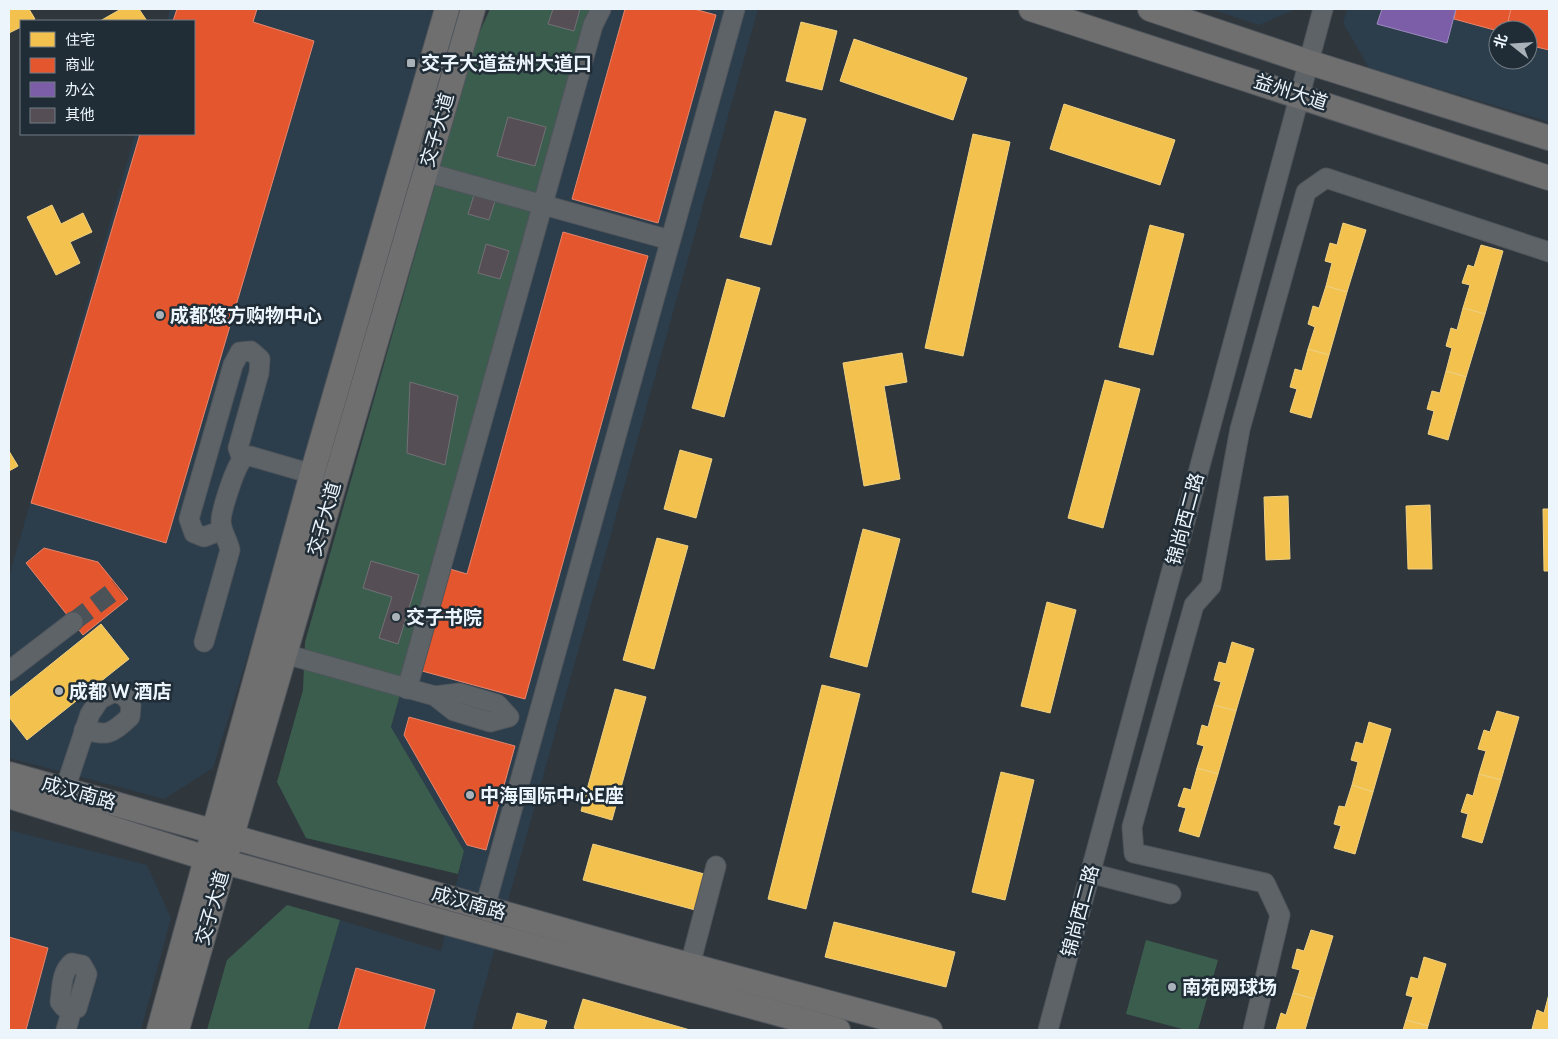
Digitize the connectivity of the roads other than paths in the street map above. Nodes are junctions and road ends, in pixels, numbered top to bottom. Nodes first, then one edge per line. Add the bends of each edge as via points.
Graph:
1 (447, 9) edge
2 (473, 9) edge
3 (600, 9) edge
4 (735, 9) edge
5 (1031, 9) edge
6 (1150, 9) edge
7 (1323, 9) edge
8 (1308, 62) junction
9 (1299, 95) junction
10 (1549, 138) edge
11 (425, 172) junction
12 (1549, 178) edge
13 (542, 204) junction
14 (670, 240) junction
15 (1549, 252) edge
16 (242, 459) junction
17 (312, 474) junction
18 (222, 530) junction
19 (73, 622) tunnel mouth
20 (204, 642) dead end
21 (285, 654) junction
22 (9, 671) edge
23 (407, 689) junction
24 (536, 723) junction
25 (84, 730) dead end
26 (9, 774) edge
27 (65, 789) junction
28 (9, 796) edge
29 (223, 833) junction
30 (216, 860) junction
31 (716, 866) dead end
32 (1090, 873) junction
33 (1171, 894) dead end
34 (485, 907) junction
35 (690, 965) junction
36 (72, 1009) dead end
37 (66, 1030) edge
38 (159, 1030) edge
39 (178, 1030) edge
40 (838, 1030) edge
41 (930, 1030) edge
42 (1048, 1030) edge
43 (1253, 1030) edge

1 - 17 main road, 交子大道
2 - 11 main road, 交子大道
3 - 13 street
4 - 14 street
5 - 9 main road, 益州大道
6 - 8 main road, 益州大道
7 - 8 street, 锦尚西二路
8 - 9 street, 锦尚西二路
8 - 10 main road, 益州大道
9 - 12 main road, 益州大道
9 - 32 street, 锦尚西二路
11 - 13 street
11 - 21 main road, 交子大道
13 - 14 street
13 - 23 street
14 - 24 street
15 - 43 street via 1326,178 1306,192 1240,429 1211,586 1194,605 1132,827 1134,853 1264,883 1280,915
16 - 17 street via 250,456
16 - 18 street via 221,519
16 - 18 street via 238,448 259,373 260,359 251,351 240,352 233,365 189,519 194,533 204,537
17 - 29 main road, 交子大道
18 - 20 street via 230,550
19 - 22 street
21 - 23 street
21 - 29 main road, 交子大道
23 - 24 street via 435,696 454,711 490,722 509,717
24 - 34 street
25 - 27 street
26 - 27 main road, 成汉南路
27 - 29 main road, 成汉南路
28 - 30 main road, 成汉南路
29 - 30 main road, 交子大道
29 - 34 main road, 成汉南路
30 - 38 main road, 交子大道
30 - 39 main road, 交子大道
30 - 40 main road, 成汉南路
31 - 35 street
32 - 33 street
32 - 42 street, 锦尚西二路
34 - 35 main road, 成汉南路
35 - 41 main road, 成汉南路
36 - 37 street

